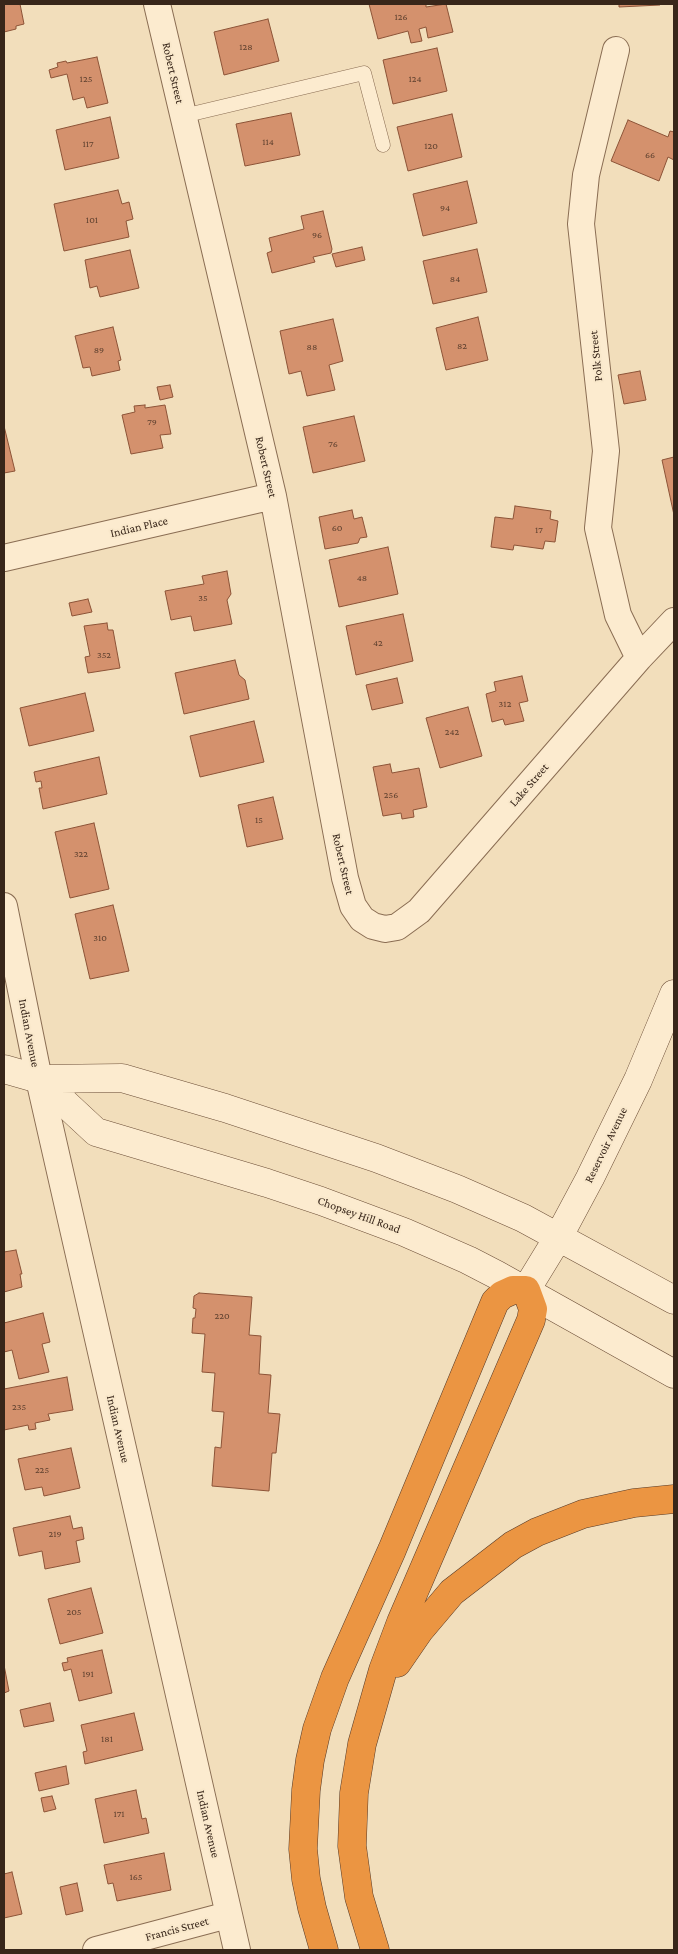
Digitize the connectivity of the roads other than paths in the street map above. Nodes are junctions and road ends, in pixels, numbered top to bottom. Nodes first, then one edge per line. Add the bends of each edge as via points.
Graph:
1 (157, 4) edge
2 (616, 50) dead end
3 (183, 116) junction
4 (383, 145) dead end
5 (274, 496) junction
6 (4, 558) edge
7 (674, 621) edge
8 (639, 658) junction
9 (4, 906) edge
10 (373, 926) joint
11 (674, 994) edge
12 (4, 1069) edge
13 (38, 1079) junction
14 (559, 1236) junction
15 (526, 1290) junction
16 (674, 1300) edge
17 (674, 1374) edge
18 (674, 1499) edge
19 (358, 1769) junction
20 (228, 1915) junction
21 (96, 1950) edge
22 (237, 1950) edge
23 (324, 1950) edge
24 (375, 1950) edge

1 - 3 street, Robert Street
2 - 8 street, Polk Street via 586,175 581,224 606,451 598,528 618,615
3 - 4 lane via 364,73
3 - 5 street, Robert Street
5 - 6 street, Indian Place
5 - 10 street, Robert Street via 344,878 354,906 362,919
7 - 8 street, Lake Street
8 - 10 street, Lake Street via 419,911 397,926 385,929
9 - 13 street, Indian Avenue
11 - 14 main road, Reservoir Avenue via 638,1080
12 - 13 main road, Chopsey Hill Road
13 - 14 main road, Chopsey Hill Road via 122,1078 225,1108 424,1176 496,1205
13 - 15 main road, Chopsey Hill Road via 96,1132 267,1183 363,1216 468,1260
13 - 20 street, Indian Avenue
14 - 15 main road, Reservoir Avenue
14 - 16 main road, Chopsey Hill Road
15 - 17 main road, Chopsey Hill Road
15 - 19 highway via 533,1309 531,1320 401,1622 368,1720
15 - 23 highway via 502,1294 495,1302 335,1678 317,1730 306,1790 303,1849 312,1908
18 - 19 highway via 634,1502 559,1523 513,1545 452,1592 419,1631 391,1673 371,1721
19 - 24 highway via 352,1821 354,1871
20 - 21 street, Francis Street
20 - 22 street, Indian Avenue

